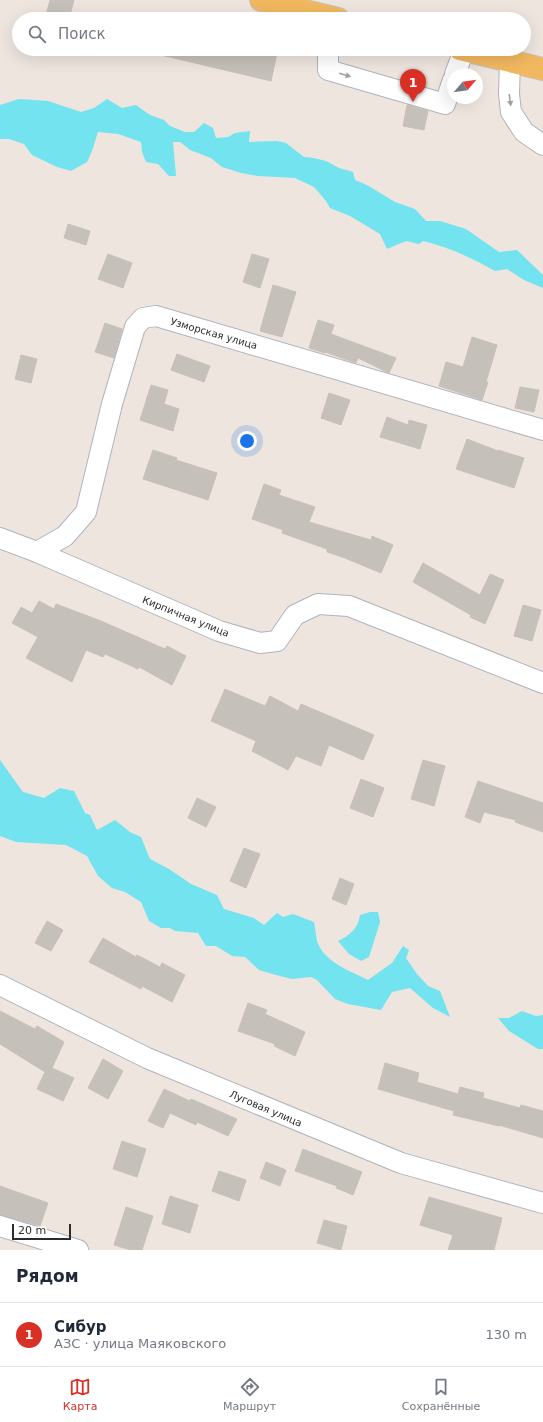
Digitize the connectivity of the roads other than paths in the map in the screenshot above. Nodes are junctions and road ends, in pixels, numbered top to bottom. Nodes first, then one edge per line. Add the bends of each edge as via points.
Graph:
1 (261, 0) edge
2 (289, 3) edge
3 (315, 12) edge
4 (328, 56) edge
5 (460, 56) edge
6 (490, 56) edge
7 (510, 61) junction
8 (457, 68) edge
9 (543, 69) edge
10 (447, 96) edge
11 (543, 145) edge
12 (543, 430) edge
13 (0, 538) edge
14 (37, 552) junction
15 (543, 683) edge
16 (0, 985) edge
17 (543, 1203) edge
18 (0, 1226) edge
19 (78, 1250) edge

1 - 2 main road
2 - 3 main road
4 -> 10 street via 328,70 444,104
5 - 8 street
6 - 7 main road
7 - 9 main road
7 -> 11 street via 508,94 511,112 524,132
12 - 14 street, Узморская улица via 156,316 143,318 135,327 114,396 86,512 65,536
13 - 14 street, Кирпичная улица
14 - 15 street, Кирпичная улица via 219,631 260,643 277,641 295,615 318,604 349,606
16 - 17 street, Луговая улица via 147,1058 401,1163
18 - 19 street

